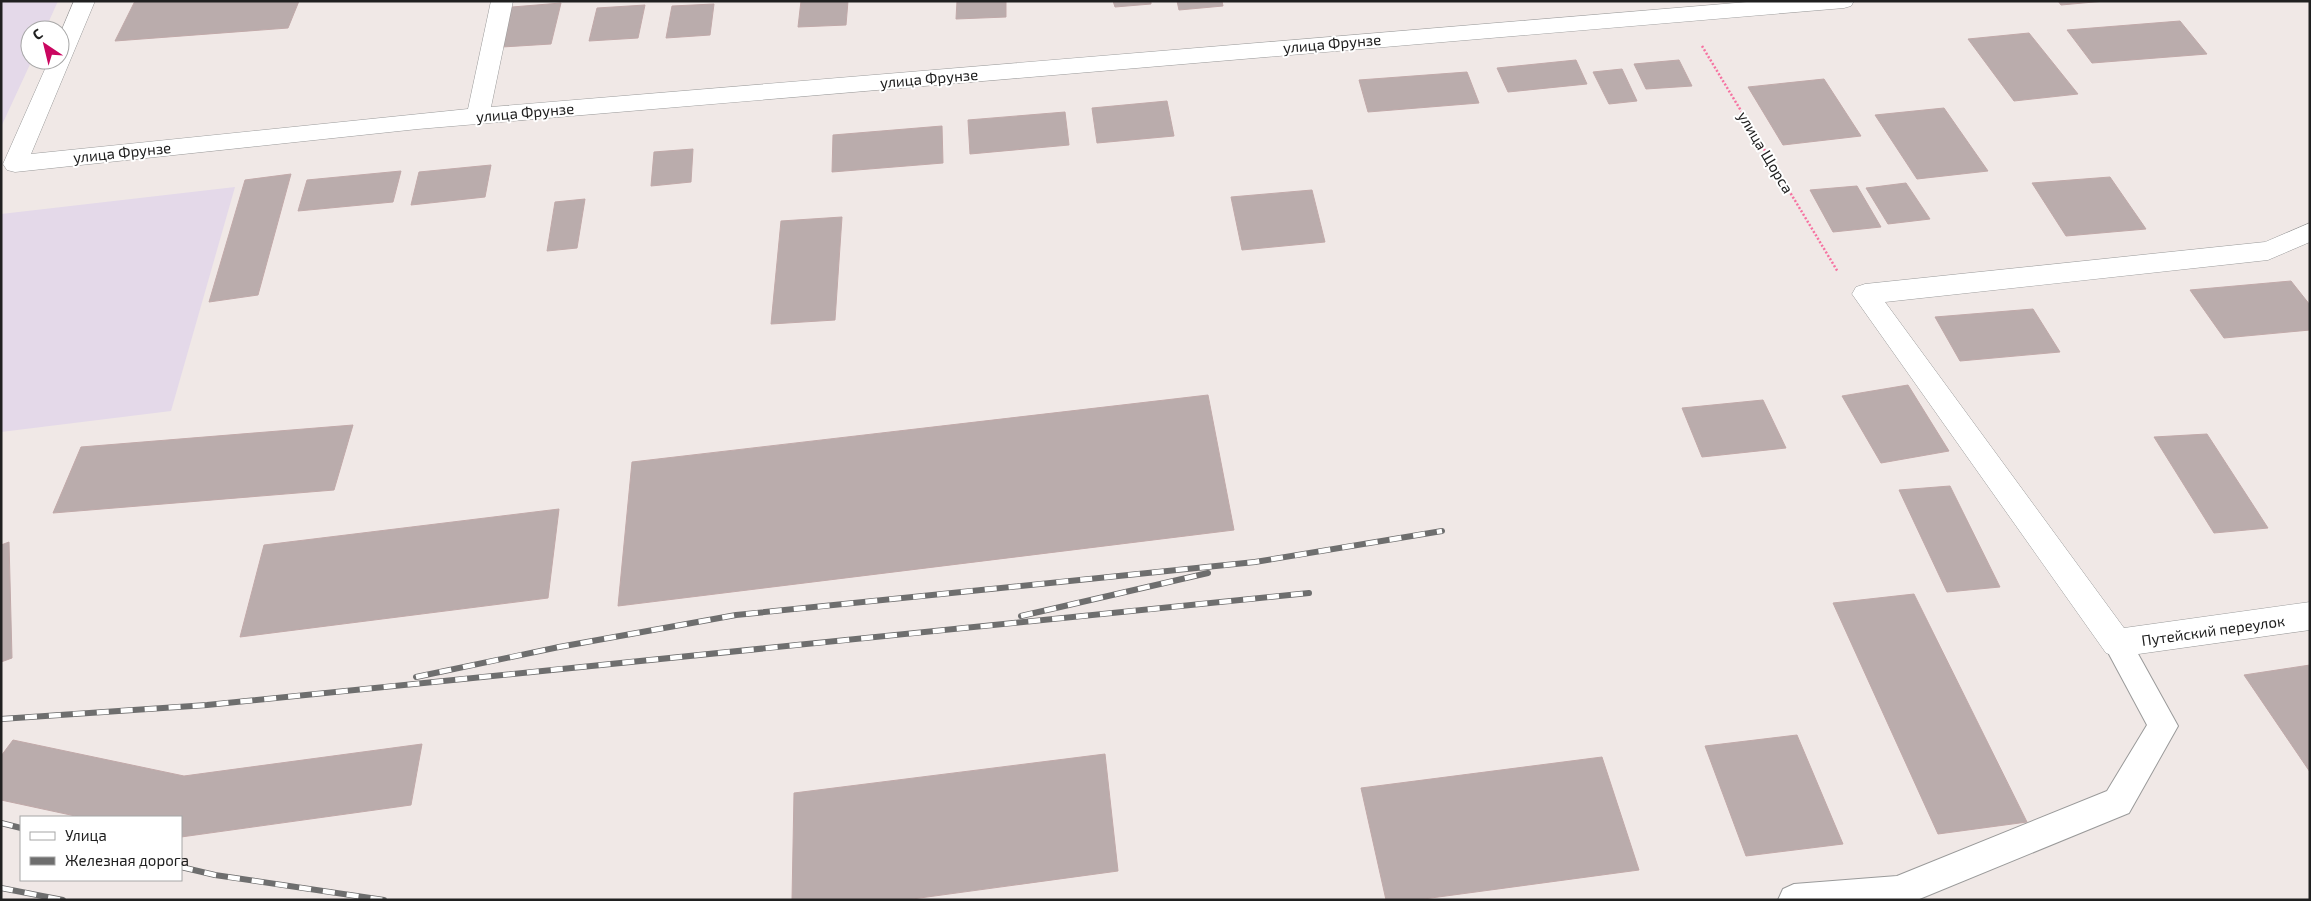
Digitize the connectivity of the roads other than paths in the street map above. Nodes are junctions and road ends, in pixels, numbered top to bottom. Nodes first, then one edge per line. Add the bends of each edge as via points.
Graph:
1 (86, 1) edge
2 (502, 1) edge
3 (1844, 1) edge
4 (1679, 7) edge
5 (70, 37) edge
6 (56, 70) edge
7 (478, 116) junction
8 (2310, 232) edge
9 (2310, 616) edge
10 (2117, 643) junction
11 (1794, 900) edge

1 - 5 street
2 - 7 street
3 - 4 street, улица Фрунзе
4 - 7 street, улица Фрунзе
6 - 7 street, улица Фрунзе via 15,164
8 - 10 street via 2268,251 1865,294
9 - 10 street, Путейский переулок
10 - 11 lane via 2162,726 2118,802 1896,892

